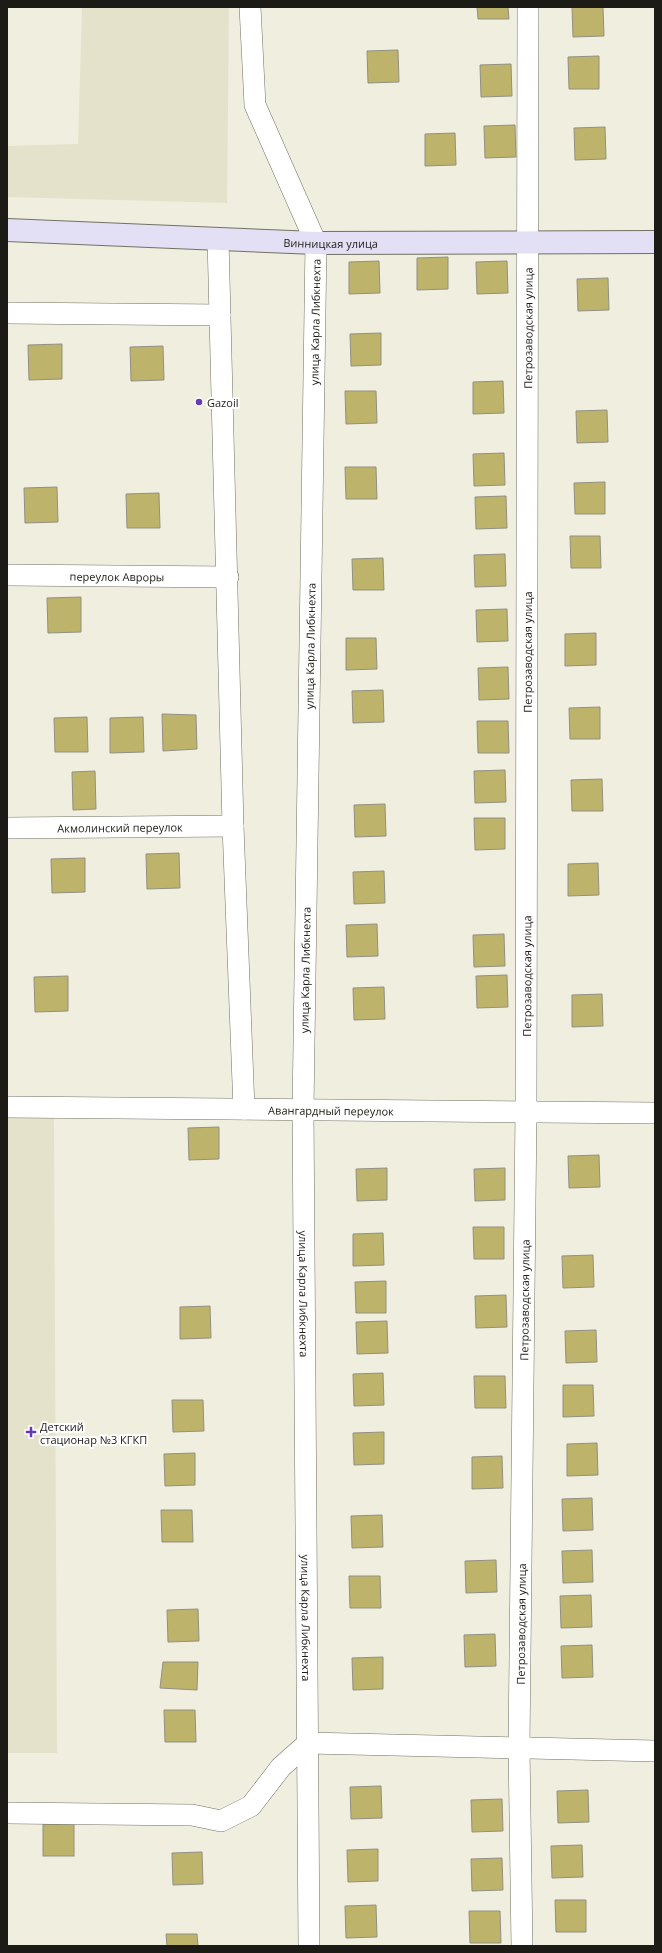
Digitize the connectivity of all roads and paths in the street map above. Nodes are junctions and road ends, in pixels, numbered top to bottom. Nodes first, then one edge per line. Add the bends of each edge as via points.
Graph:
1 (250, 7) edge
2 (528, 7) edge
3 (7, 230) edge
4 (218, 239) junction
5 (527, 242) junction
6 (655, 242) edge
7 (316, 243) junction
8 (7, 313) edge
9 (220, 315) junction
10 (7, 575) edge
11 (228, 577) junction
12 (233, 826) junction
13 (7, 828) edge
14 (7, 1107) edge
15 (244, 1109) junction
16 (303, 1110) junction
17 (526, 1112) junction
18 (655, 1113) edge
19 (308, 1743) junction
20 (519, 1747) junction
21 (655, 1751) edge
22 (7, 1813) edge
23 (308, 1946) edge
24 (522, 1946) edge

1 - 7 street, улица Карла Либкнехта via 255,105
2 - 5 street, Петрозаводская улица
3 - 4 main road, Винницкая улица
4 - 7 main road, Винницкая улица
4 - 9 street
5 - 6 main road, Винницкая улица
5 - 7 main road, Винницкая улица
5 - 17 street, Петрозаводская улица
7 - 16 street, улица Карла Либкнехта
8 - 9 street
9 - 11 street
10 - 11 street, переулок Авроры
11 - 12 street
12 - 13 street, Акмолинский переулок
12 - 15 street
14 - 15 street, Авангардный переулок
15 - 16 street, Авангардный переулок
16 - 17 street, Авангардный переулок
16 - 19 street, улица Карла Либкнехта
17 - 18 street, Авангардный переулок
17 - 20 street, Петрозаводская улица
19 - 20 street
19 - 22 street via 281,1768 251,1806 221,1821 192,1815
19 - 23 street, улица Карла Либкнехта
20 - 21 street
20 - 24 street, Петрозаводская улица

